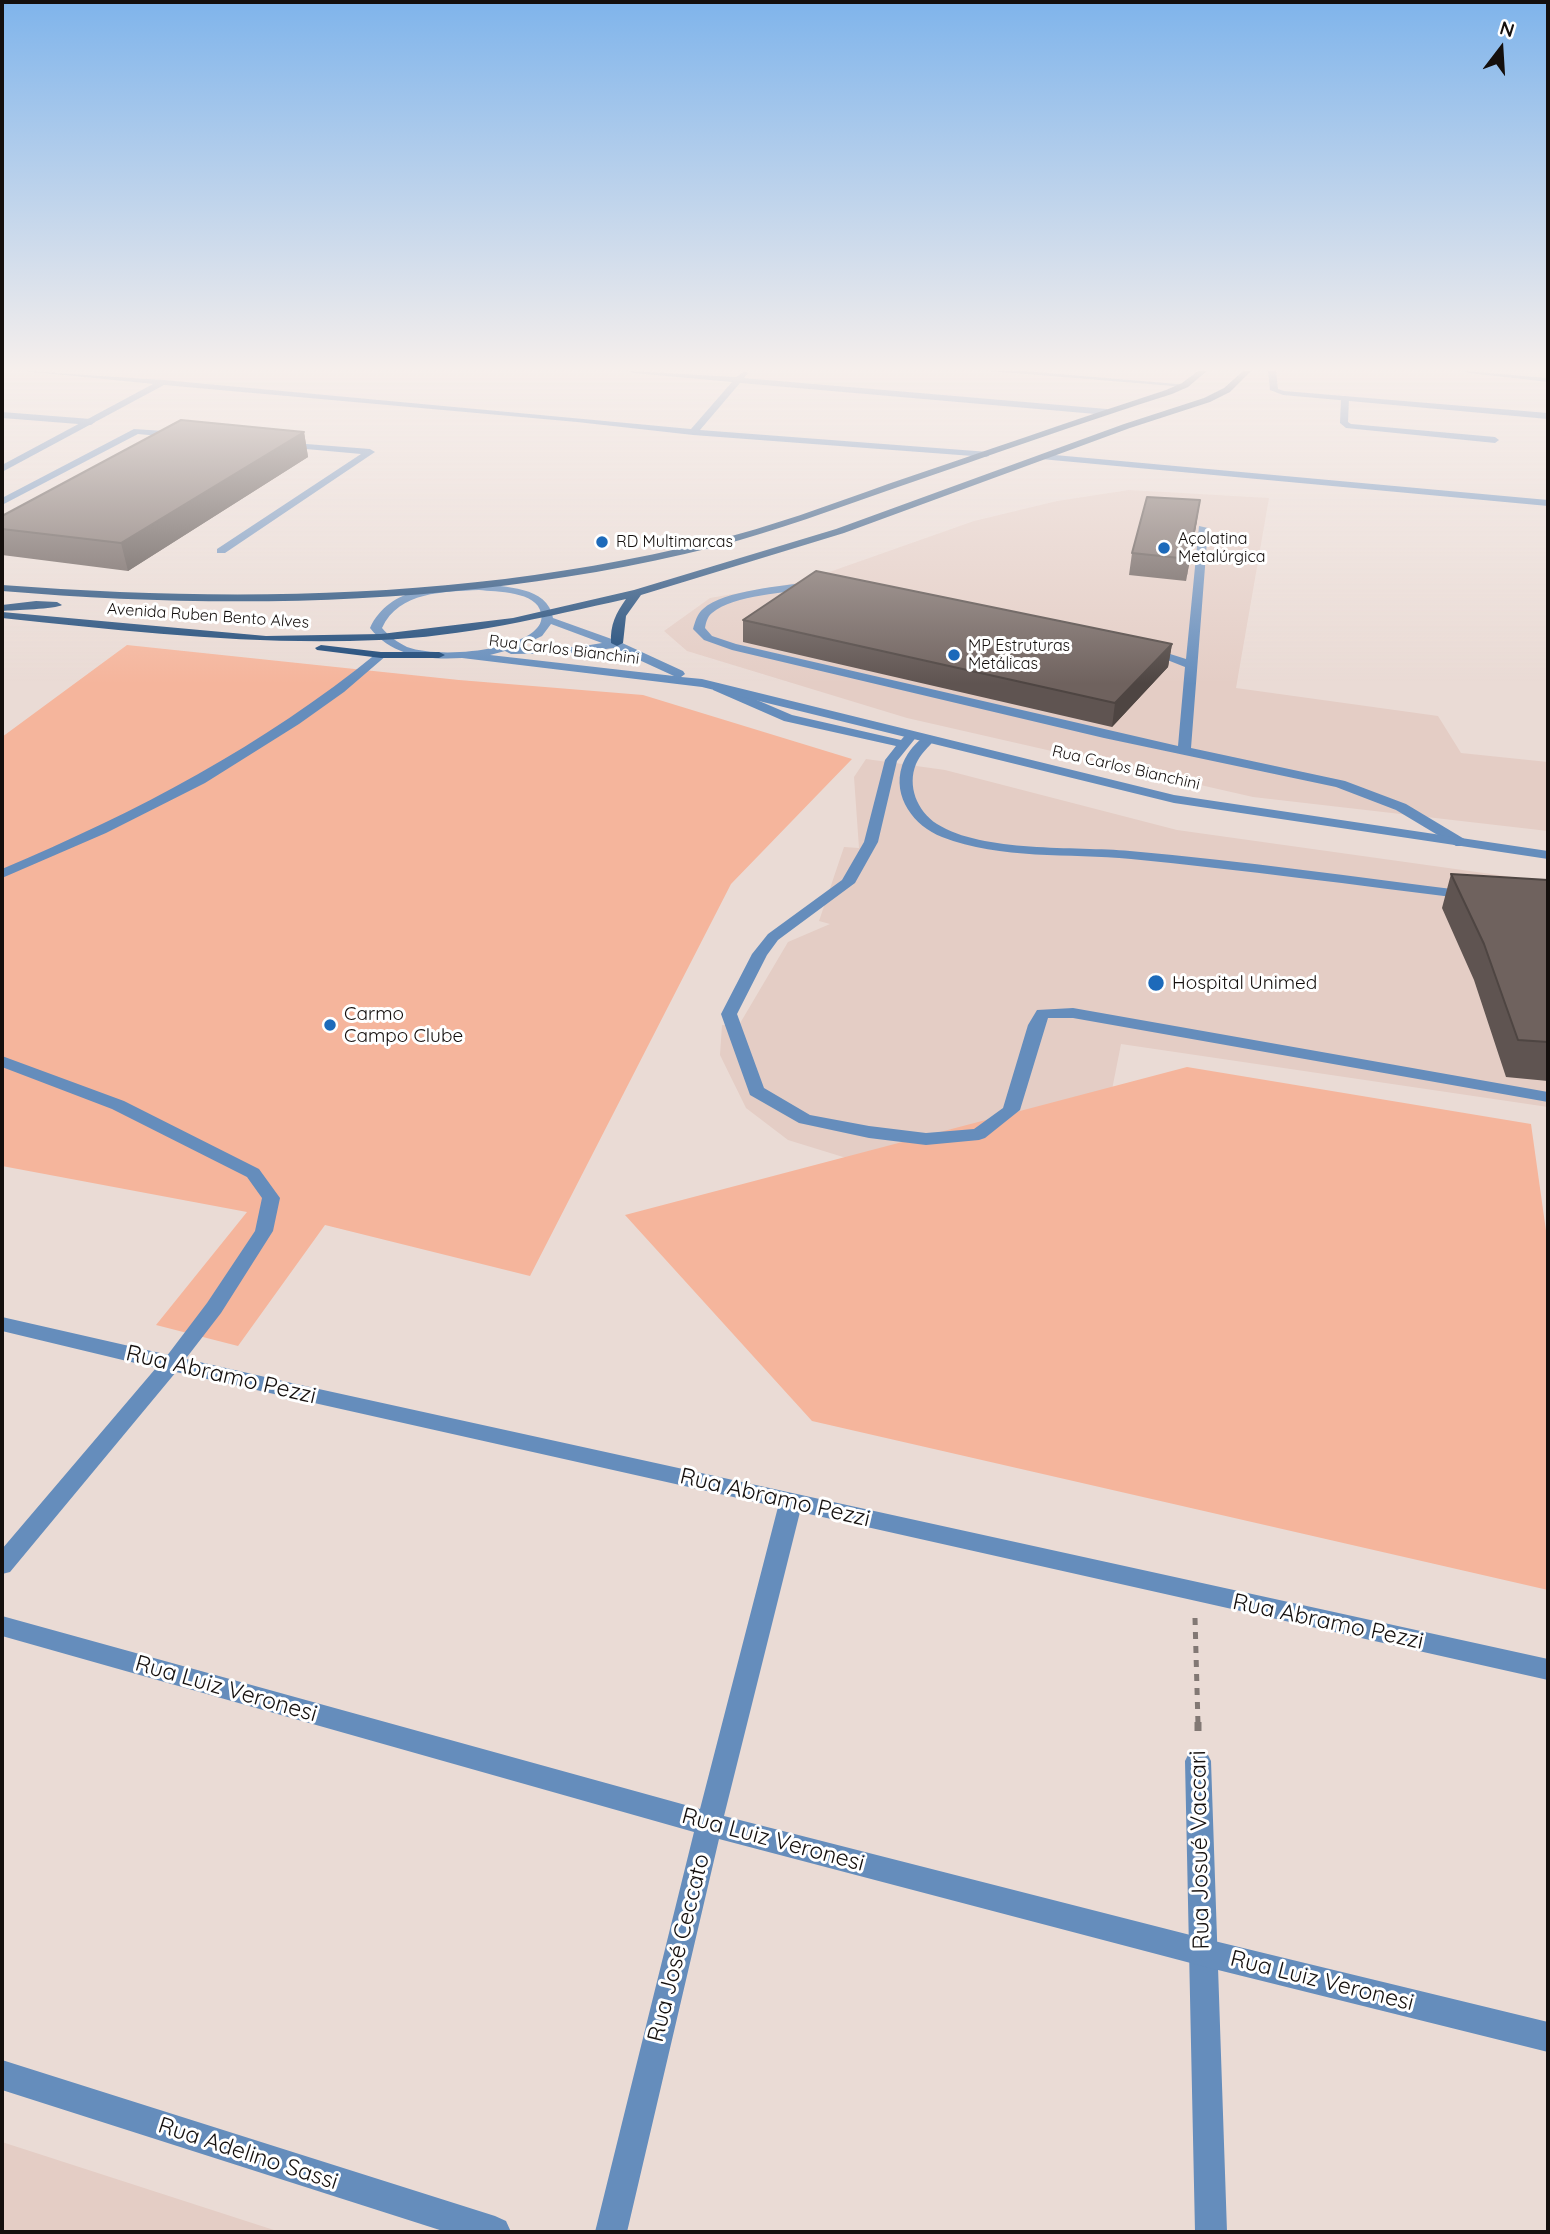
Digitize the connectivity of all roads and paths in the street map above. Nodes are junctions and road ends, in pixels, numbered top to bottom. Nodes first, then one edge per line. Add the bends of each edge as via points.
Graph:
1 (52, 475) edge
2 (335, 475) edge
3 (924, 475) edge
4 (994, 475) edge
5 (1244, 475) edge
6 (2, 502) edge
7 (1548, 503) edge
8 (1203, 528) dead end
9 (221, 551) dead end
10 (826, 583) edge
11 (2, 588) edge
12 (445, 589) junction
13 (637, 593) junction
14 (329, 599) junction
15 (2, 608) edge
16 (96, 608) dead end
17 (164, 611) dead end
18 (2, 615) edge
19 (550, 617) junction
20 (381, 637) junction
21 (266, 639) junction
22 (617, 643) junction
23 (1138, 647) edge
24 (490, 652) junction
25 (381, 655) junction
26 (439, 655) junction
27 (463, 655) junction
28 (1191, 665) junction
29 (702, 683) junction
30 (929, 739) junction
31 (907, 740) junction
32 (1184, 750) junction
33 (885, 784) junction
34 (905, 784) junction
35 (1461, 843) junction
36 (1548, 855) edge
37 (2, 874) edge
38 (1478, 896) edge
39 (2, 1061) edge
40 (1548, 1097) edge
41 (2, 1324) edge
42 (170, 1365) junction
43 (791, 1501) junction
44 (2, 1565) edge
45 (1195, 1594) junction
46 (2, 1626) edge
47 (1548, 1669) edge
48 (1198, 1760) joint
49 (709, 1824) junction
50 (1202, 1952) junction
51 (1548, 2037) edge
52 (2, 2075) edge
53 (495, 2232) edge
54 (611, 2232) edge
55 (1211, 2232) edge

1 - 6 street
2 - 9 street
3 - 12 main road, Avenida Ruben Bento Alves via 714,544 569,573
4 - 13 main road, Avenida Ruben Bento Alves via 840,531
5 - 7 street
8 - 28 street
10 - 32 street via 727,602 710,609 701,618 699,629 708,638 732,647
11 - 14 main road, Avenida Ruben Bento Alves via 135,599
12 - 14 main road, Avenida Ruben Bento Alves
12 - 19 street, Rua Carlos Bianchini via 479,587 527,595 541,602
12 - 20 street, Rua Carlos Bianchini via 385,610 376,628
13 - 19 main road, Avenida Ruben Bento Alves
13 - 22 main road via 619,617
14 - 17 main road via 273,607
15 - 16 main road via 36,604
18 - 21 main road, Avenida Ruben Bento Alves
19 - 20 main road, Avenida Ruben Bento Alves
19 - 22 street, Rua Carlos Bianchini
19 - 24 street via 532,638
20 - 21 main road, Avenida Ruben Bento Alves
20 - 26 street via 411,651
21 - 25 main road
22 - 24 street via 578,650
22 - 29 street, Rua Carlos Bianchini
23 - 28 street
24 - 27 street
25 - 26 main road
25 - 37 street via 295,722 154,806
26 - 27 street
27 - 29 street, Rua Carlos Bianchini
28 - 32 street
29 - 31 street, Rua Carlos Bianchini
30 - 31 street, Rua Carlos Bianchini
30 - 34 street via 917,748 905,771
30 - 35 street, Rua Carlos Bianchini via 1174,799
31 - 33 street via 891,760
32 - 35 street via 1352,788 1401,807
33 - 34 street
33 - 40 street via 871,842 848,883 773,937 729,1014 755,1091 805,1119 926,1139 979,1134 1011,1110 1042,1013 1073,1013
34 - 38 street via 907,801 923,821 945,834 982,842 1127,854
35 - 36 street, Rua Carlos Bianchini
39 - 42 street via 118,1105 253,1173 271,1198 264,1231
41 - 42 street, Rua Abramo Pezzi
42 - 43 street, Rua Abramo Pezzi
42 - 44 street
43 - 45 street, Rua Abramo Pezzi
43 - 49 street, Rua José Ceccato
45 - 47 street, Rua Abramo Pezzi
45 - 48 path, Rua Josué Vaccari
46 - 49 street, Rua Luiz Veronesi
48 - 50 street, Rua Josué Vaccari
49 - 50 street, Rua Luiz Veronesi
49 - 54 street, Rua José Ceccato
50 - 51 street, Rua Luiz Veronesi
50 - 55 street, Rua Josué Vaccari
52 - 53 street, Rua Adelino Sassi

